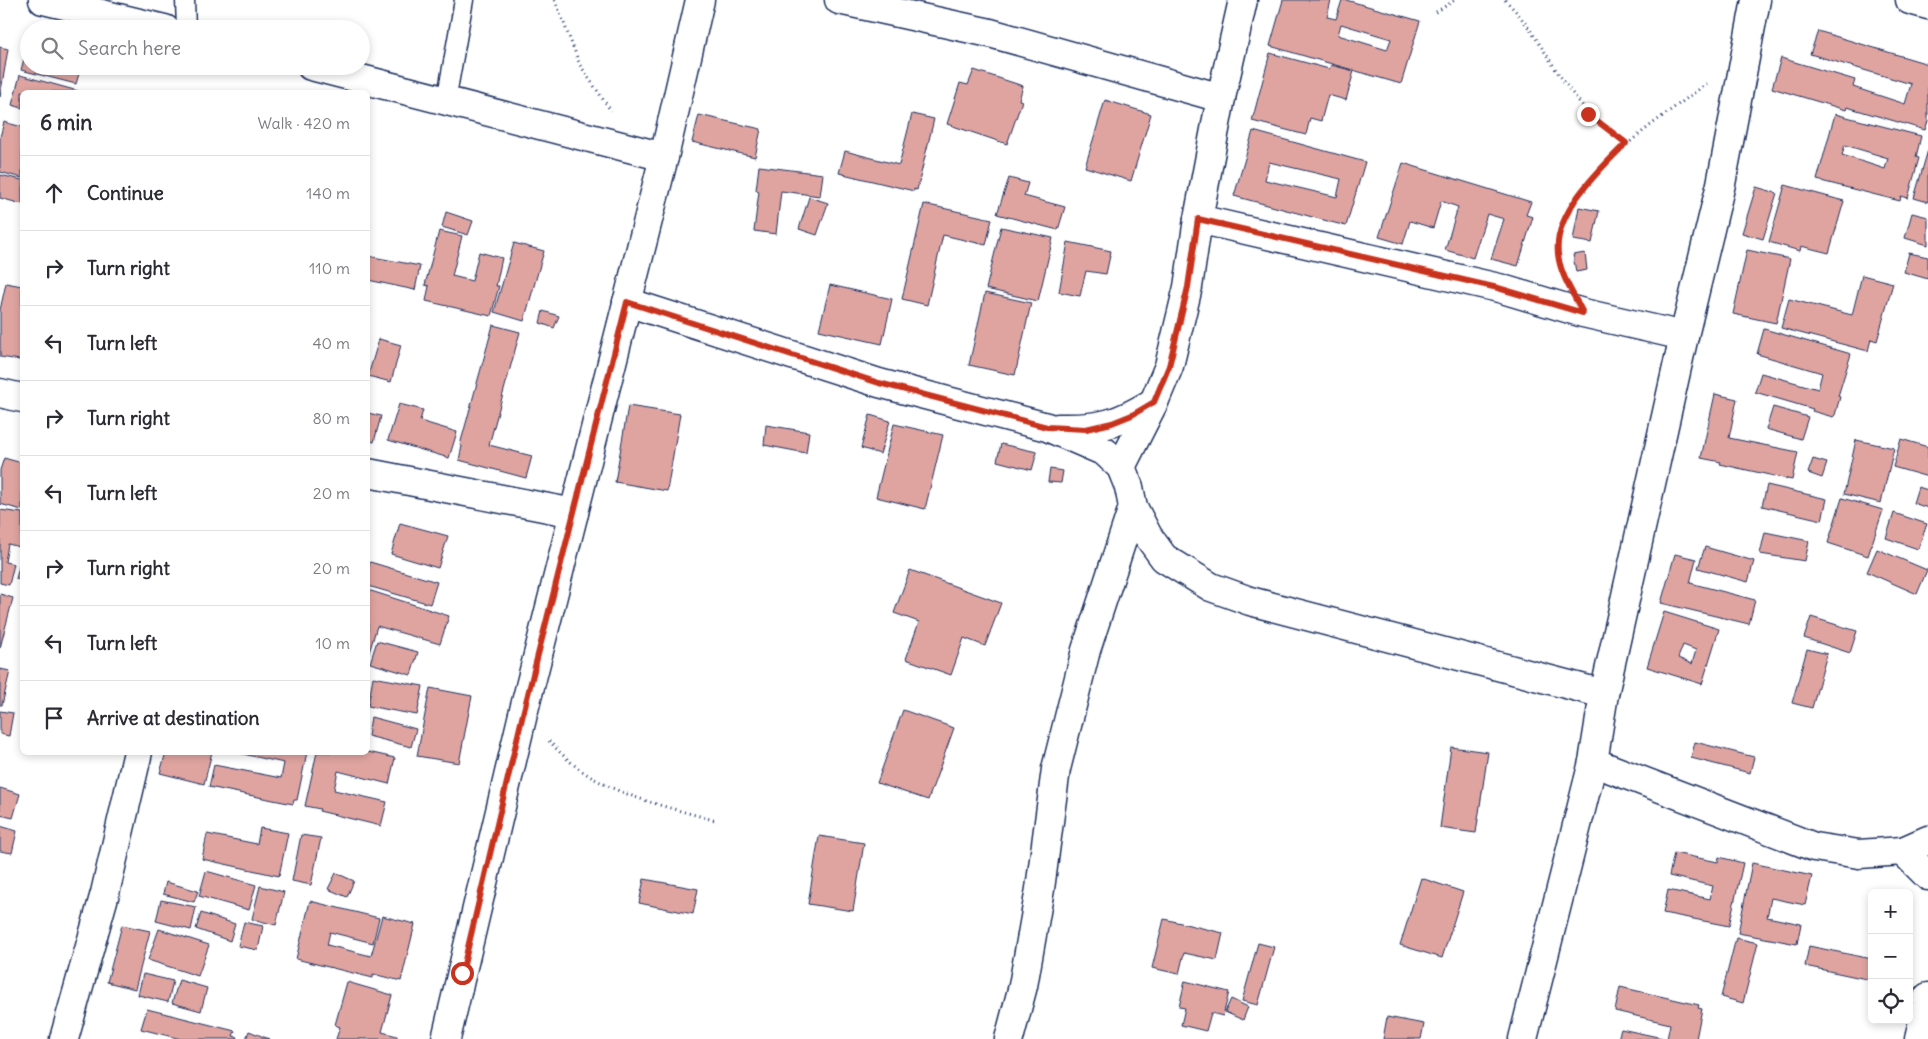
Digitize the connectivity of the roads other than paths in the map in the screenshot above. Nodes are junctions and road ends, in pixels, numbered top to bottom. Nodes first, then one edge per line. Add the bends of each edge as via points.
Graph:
1 (43, 0) edge
2 (185, 0) edge
3 (464, 0) edge
4 (700, 0) edge
5 (839, 0) edge
6 (1243, 0) edge
7 (1756, 0) edge
8 (1910, 0) edge
9 (1928, 5) edge
10 (126, 20) edge
11 (186, 20) edge
12 (346, 75) edge
13 (1222, 98) junction
14 (446, 101) junction
15 (664, 158) junction
16 (1198, 219) junction
17 (627, 302) junction
18 (1684, 336) junction
19 (0, 393) edge
20 (20, 398) edge
21 (1154, 402) junction
22 (1047, 427) junction
23 (1121, 466) junction
24 (370, 473) edge
25 (1133, 507) junction
26 (574, 513) junction
27 (1604, 694) junction
28 (137, 755) edge
29 (1592, 762) junction
30 (1928, 840) edge
31 (1903, 851) junction
32 (1928, 876) edge
33 (1928, 997) edge
34 (64, 1039) edge
35 (446, 1039) edge
36 (1009, 1039) edge
37 (1523, 1039) edge
38 (1919, 1039) edge

1 - 10 street
2 - 11 lane
3 - 14 lane
4 - 15 street
5 - 13 street via 990,33
6 - 13 street
7 - 18 street via 1721,184
8 - 9 street
12 - 14 street
13 - 16 street
14 - 15 street
15 - 17 street
16 - 18 street via 1498,288 1583,313
16 - 21 street via 1188,287 1176,337 1169,366
17 - 22 street via 879,383
17 - 26 street
18 - 27 street
19 - 20 street
21 - 22 street via 1112,423 1086,429
21 - 23 street
22 - 23 street via 1105,452
23 - 25 street
24 - 26 street
25 - 27 street via 1164,558 1211,587 1258,603
25 - 36 street via 1086,650 1056,769 1040,889 1023,986
26 - 35 street
27 - 29 street
28 - 34 street via 105,892
29 - 31 street via 1814,847 1859,854
29 - 37 street
30 - 31 street
31 - 32 street
33 - 38 street

